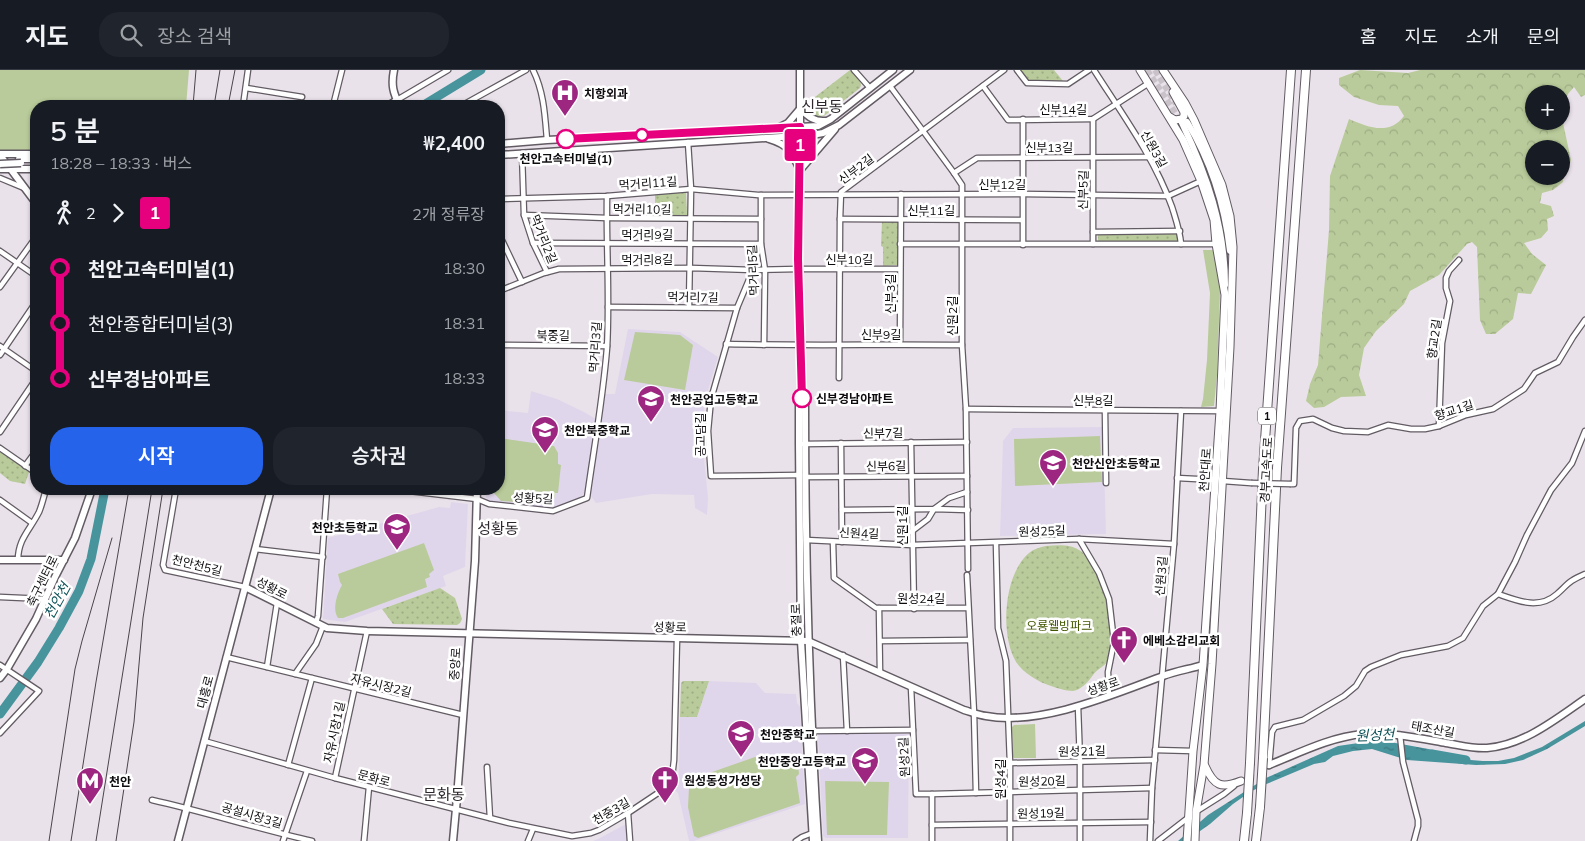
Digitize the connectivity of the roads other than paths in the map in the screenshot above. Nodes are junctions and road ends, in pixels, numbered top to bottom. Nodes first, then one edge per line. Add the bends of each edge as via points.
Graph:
1 (248, 70) edge
2 (342, 70) edge
3 (394, 70) edge
4 (448, 70) edge
5 (526, 70) edge
6 (533, 70) edge
7 (800, 70) edge
8 (854, 70) edge
9 (893, 70) edge
10 (910, 70) edge
11 (1004, 70) edge
12 (1017, 70) edge
13 (1089, 70) edge
14 (1094, 70) edge
15 (1140, 70) edge
16 (1162, 70) edge
17 (1290, 70) edge
18 (1306, 70) edge
19 (1149, 83) junction
20 (890, 86) junction
21 (983, 86) junction
22 (246, 88) junction
23 (870, 88) junction
24 (302, 97) dead end
25 (244, 100) edge
26 (334, 100) edge
27 (397, 100) edge
28 (404, 100) edge
29 (472, 100) edge
30 (1116, 104) junction
31 (800, 109) junction
32 (1170, 117) junction
33 (1023, 119) junction
34 (1094, 119) junction
35 (828, 121) junction
36 (839, 125) junction
37 (800, 127) junction
38 (774, 129) junction
39 (762, 130) junction
40 (830, 130) junction
41 (924, 131) junction
42 (800, 135) junction
43 (763, 138) junction
44 (547, 140) junction
45 (688, 142) junction
46 (505, 144) edge
47 (522, 153) junction
48 (30, 154) edge
49 (505, 154) edge
50 (0, 155) edge
51 (1023, 157) junction
52 (1093, 157) junction
53 (1149, 157) junction
54 (0, 159) edge
55 (30, 160) edge
56 (20, 161) junction
57 (30, 162) edge
58 (0, 164) edge
59 (0, 169) edge
60 (9, 169) junction
61 (30, 169) edge
62 (800, 170) junction
63 (954, 173) junction
64 (0, 178) edge
65 (1201, 181) junction
66 (25, 188) junction
67 (691, 190) junction
68 (901, 194) junction
69 (962, 194) junction
70 (1023, 194) junction
71 (1093, 194) junction
72 (30, 195) edge
73 (761, 195) junction
74 (799, 195) junction
75 (841, 195) junction
76 (607, 196) junction
77 (1168, 196) junction
78 (522, 198) junction
79 (505, 199) edge
80 (524, 215) junction
81 (607, 218) junction
82 (761, 219) junction
83 (840, 219) junction
84 (962, 219) junction
85 (691, 220) junction
86 (901, 220) junction
87 (1022, 220) junction
88 (1093, 232) junction
89 (1180, 232) junction
90 (533, 243) junction
91 (606, 244) junction
92 (691, 244) junction
93 (761, 244) junction
94 (900, 244) junction
95 (1093, 244) junction
96 (1181, 244) junction
97 (1216, 244) junction
98 (30, 245) edge
99 (961, 245) junction
100 (1023, 245) junction
101 (505, 247) edge
102 (0, 251) edge
103 (1459, 260) dead end
104 (18, 262) junction
105 (690, 268) junction
106 (608, 269) junction
107 (798, 269) junction
108 (840, 269) junction
109 (900, 269) junction
110 (753, 270) junction
111 (765, 270) junction
112 (30, 271) edge
113 (547, 272) junction
114 (1233, 280) junction
115 (522, 282) junction
116 (0, 287) edge
117 (505, 289) edge
118 (1225, 295) junction
119 (608, 306) junction
120 (689, 307) junction
121 (737, 308) junction
122 (30, 310) edge
123 (1585, 320) edge
124 (726, 344) junction
125 (839, 344) junction
126 (900, 344) junction
127 (505, 345) edge
128 (764, 345) junction
129 (962, 345) junction
130 (607, 346) junction
131 (801, 346) junction
132 (2, 347) edge
133 (0, 355) edge
134 (30, 367) edge
135 (839, 378) dead end
136 (30, 388) edge
137 (966, 409) junction
138 (1105, 410) junction
139 (1181, 411) junction
140 (1220, 411) junction
141 (1440, 426) junction
142 (1585, 431) edge
143 (0, 432) edge
144 (911, 442) junction
145 (967, 442) junction
146 (841, 443) junction
147 (802, 444) junction
148 (0, 448) edge
149 (30, 459) edge
150 (25, 466) junction
151 (30, 469) edge
152 (802, 476) junction
153 (911, 476) junction
154 (967, 476) junction
155 (841, 477) junction
156 (1177, 478) junction
157 (1220, 481) junction
158 (1106, 482) dead end
159 (967, 492) junction
160 (44, 495) edge
161 (90, 495) edge
162 (175, 495) edge
163 (269, 495) edge
164 (327, 495) edge
165 (443, 495) edge
166 (477, 495) edge
167 (587, 498) joint
168 (477, 499) junction
169 (0, 500) edge
170 (934, 509) junction
171 (842, 510) junction
172 (912, 510) junction
173 (968, 510) junction
174 (32, 523) junction
175 (911, 532) junction
176 (1079, 539) junction
177 (805, 540) junction
178 (832, 542) junction
179 (842, 542) junction
180 (968, 543) junction
181 (996, 543) junction
182 (1174, 544) junction
183 (912, 545) junction
184 (255, 549) junction
185 (323, 557) junction
186 (0, 560) edge
187 (18, 560) junction
188 (64, 560) junction
189 (1585, 574) edge
190 (245, 586) junction
191 (1498, 594) junction
192 (0, 597) edge
193 (45, 599) junction
194 (277, 603) junction
195 (880, 608) junction
196 (967, 608) junction
197 (914, 609) junction
198 (320, 624) junction
199 (367, 632) junction
200 (469, 633) junction
201 (676, 639) junction
202 (970, 640) junction
203 (805, 641) junction
204 (880, 641) junction
205 (843, 655) junction
206 (226, 657) junction
207 (0, 665) edge
208 (1203, 665) junction
209 (267, 667) junction
210 (7, 669) junction
211 (880, 673) junction
212 (295, 674) junction
213 (1163, 676) junction
214 (0, 678) edge
215 (312, 678) junction
216 (911, 687) junction
217 (354, 688) junction
218 (1109, 696) junction
219 (1585, 699) edge
220 (1078, 706) junction
221 (974, 713) junction
222 (463, 715) junction
223 (1008, 717) junction
224 (913, 730) junction
225 (812, 731) junction
226 (847, 731) junction
227 (0, 733) edge
228 (1400, 737) junction
229 (204, 741) junction
230 (1155, 750) junction
231 (1193, 751) junction
232 (1080, 760) junction
233 (1155, 760) junction
234 (1010, 763) junction
235 (288, 765) junction
236 (1204, 765) junction
237 (1270, 765) junction
238 (487, 767) dead end
239 (308, 770) junction
240 (334, 778) junction
241 (1241, 781) junction
242 (369, 787) junction
243 (1152, 788) junction
244 (1080, 791) junction
245 (1009, 792) junction
246 (976, 793) junction
247 (932, 794) junction
248 (152, 800) dead end
249 (187, 807) junction
250 (456, 809) junction
251 (1196, 812) junction
252 (628, 814) junction
253 (490, 818) junction
254 (1188, 821) junction
255 (1080, 822) junction
256 (1151, 822) junction
257 (1010, 823) junction
258 (932, 825) junction
259 (534, 829) junction
260 (815, 832) junction
261 (285, 835) junction
262 (178, 841) edge
263 (282, 841) edge
264 (312, 841) edge
265 (364, 841) edge
266 (453, 841) edge
267 (528, 841) edge
268 (630, 841) edge
269 (796, 841) edge
270 (813, 841) edge
271 (818, 841) edge
272 (932, 841) edge
273 (1010, 841) edge
274 (1080, 841) edge
275 (1150, 841) edge
276 (1158, 841) edge
277 (1187, 841) edge
278 (1195, 841) edge
279 (1244, 841) edge
280 (1256, 841) edge
281 (1414, 841) edge

1 - 22 street
2 - 26 street
3 - 27 street via 392,82
4 - 28 street
5 - 29 street
6 - 44 street via 544,102
7 - 31 street, 충절로
8 - 23 street
9 - 23 street
10 - 20 street
11 - 21 street, 신부2길
12 - 13 street via 1028,83 1068,84
14 - 30 street, 신원3길
15 - 19 main road
16 - 32 main road via 1184,114 1180,120
16 - 114 main road via 1194,120 1222,185 1232,234
17 - 279 highway, 경부고속도로 / 1, bridge via 1263,469
18 - 280 highway, 경부고속도로 / 1, bridge via 1277,468
19 - 30 street, 신부14길
19 - 32 main road
20 - 36 street
20 - 41 street, 신원2길
21 - 33 street, 신부14길 via 1008,120
21 - 41 street, 신부2길
22 - 24 street
22 - 25 street
23 - 35 street
30 - 34 street, 신부14길
30 - 53 street, 신원3길
31 - 35 street via 812,119
31 - 37 street, 충절로
31 - 38 street via 788,122
32 - 65 main road
33 - 34 street, 신부14길
33 - 51 street
34 - 52 street, 신부5길
35 - 37 street via 818,126
35 - 40 street via 823,128
36 - 40 street
36 - 62 street
37 - 38 street
37 - 42 street, 충절로
38 - 39 street
39 - 43 street via 766,133
39 - 44 street
40 - 42 street
41 - 63 street, 신원2길
41 - 75 street, 신부2길
42 - 43 street
42 - 62 street, 충절로
43 - 45 street
43 - 62 street via 790,149
44 - 46 street
45 - 47 street
45 - 67 street
47 - 49 street
47 - 78 street, 먹거리2길
48 - 50 street
50 - 60 street
51 - 52 street, 신부13길
51 - 63 street, 신부13길 via 977,158
51 - 70 street
52 - 53 street, 신부13길
52 - 71 street, 신부5길
53 - 77 street, 신원3길
54 - 56 street
55 - 56 street
56 - 57 street
56 - 58 street, bridge
59 - 60 street
60 - 61 street
60 - 66 street
62 - 74 street, 충절로
63 - 69 street, 신원2길 via 962,185
64 - 66 street
65 - 77 street, 신부12길
65 - 97 main road via 1214,220
66 - 72 street
67 - 73 street, 먹거리11길
67 - 76 street, 먹거리11길
67 - 85 street
68 - 69 street, 신부12길
68 - 75 street, 신부12길
68 - 86 street, 신부3길
69 - 70 street, 신부12길
69 - 84 street, 신원2길
70 - 71 street, 신부12길
70 - 87 street
71 - 77 street, 신부12길
71 - 88 street, 신부5길
73 - 74 street, 먹거리11길
73 - 82 street, 먹거리5길
74 - 75 street, 신부12길
74 - 107 street, 충절로
75 - 83 street, 신부2길
76 - 78 street, 먹거리11길
76 - 81 street, 먹거리3길
77 - 89 street, 신원3길
78 - 79 street, 먹거리11길
78 - 80 street, 먹거리2길
80 - 81 street, 먹거리10길
80 - 90 street, 먹거리2길
81 - 85 street, 먹거리10길
81 - 91 street, 먹거리3길
82 - 85 street, 먹거리10길
82 - 93 street, 먹거리5길
83 - 86 street, 신부11길
83 - 108 street, 신부2길
84 - 86 street, 신부11길
84 - 87 street, 신부11길
84 - 99 street, 신원2길
85 - 92 street
86 - 94 street, 신부3길
87 - 100 street
88 - 89 street
88 - 95 street, 신부5길
89 - 96 street, 신원3길
90 - 91 street, 먹거리9길
90 - 113 street, 먹거리2길
91 - 92 street, 먹거리9길
91 - 106 street, 먹거리3길
92 - 93 street, 먹거리9길
92 - 105 street
93 - 111 street, 먹거리5길
94 - 99 street
94 - 109 street, 신부3길
95 - 96 street
95 - 100 street
96 - 97 street
97 - 118 main road
98 - 104 street
99 - 100 street
99 - 129 street, 신원2길
101 - 115 street
102 - 104 street
103 - 141 street, 향교2길 via 1446,278 1450,301 1442,343
104 - 112 street
104 - 116 street
105 - 106 street, 먹거리8길
105 - 110 street, 먹거리8길
105 - 120 street
106 - 113 street, 먹거리8길
106 - 119 street, 먹거리3길
107 - 108 street, 신부10길
107 - 111 street, 먹거리8길
107 - 131 street, 충절로
108 - 109 street, 신부10길
108 - 125 street, 신부2길
109 - 126 street, 신부3길
110 - 111 street, 먹거리8길
110 - 121 street
111 - 128 street, 먹거리5길
113 - 115 street, 먹거리8길
114 - 118 street, 천안대로 via 1219,196 1208,163 1185,123 1217,214 1225,262
114 - 157 main road, 천안대로
115 - 117 street, 먹거리8길
118 - 140 main road, 천안대로
119 - 120 street, 먹거리7길
119 - 130 street, 먹거리3길
120 - 121 street, 먹거리7길
121 - 124 street, 공고담길
122 - 132 street
123 - 141 street, 향교1길 via 1558,362 1535,373 1520,392 1496,407
124 - 128 street, 신부9길
124 - 152 street, 공고담길 via 711,399 708,431 711,476
125 - 126 street, 신부9길
125 - 131 street, 신부9길
125 - 135 street
126 - 129 street, 신부9길
127 - 130 street, 북중길
128 - 131 street, 신부9길
129 - 137 street, 신원2길
130 - 167 street, 먹거리3길
131 - 147 street, 충절로 via 805,406
132 - 133 street
132 - 134 street
136 - 143 street
137 - 138 street, 신부8길
137 - 145 street, 신원2길
138 - 139 street, 신부8길
138 - 158 street
139 - 140 street, 신부8길
139 - 156 street, 신원3길
140 - 157 main road, 천안대로
141 - 157 street, 향교1길, bridge via 1417,429 1388,425 1364,432 1340,430 1313,419 1300,421 1296,428 1294,484
142 - 191 street via 1572,463 1551,490
144 - 145 street, 신부7길
144 - 146 street, 신부7길
144 - 153 street, 신원1길
145 - 154 street, 신원2길
146 - 147 street, 신부7길
146 - 155 street
147 - 152 street, 충절로
148 - 150 street
149 - 150 street
150 - 151 street
152 - 155 street, 신부6길
152 - 177 street, 충절로
152 - 203 street, 충절로
153 - 154 street, 신부6길
153 - 155 street, 신부6길
153 - 172 street, 신원1길
154 - 159 street, 신원2길
155 - 171 street
156 - 157 street
156 - 182 street, 신원3길
157 - 208 main road, 천안대로
157 - 236 main road, 천안대로
159 - 170 street via 949,498
159 - 173 street, 신원2길
160 - 174 street
161 - 188 street, 축구센터로
162 - 190 street, 천안천5길 via 163,565 165,570
163 - 184 street, 대흥로
164 - 185 street
165 - 168 street, 성황5길
166 - 168 street, 중앙로
167 - 168 street, 성황5길 via 553,511 489,504
168 - 200 street, 중앙로
169 - 174 street
170 - 172 street
170 - 173 street
170 - 175 street via 928,519
171 - 172 street
171 - 179 street
172 - 175 street, 신원1길
173 - 180 street, 신원2길
174 - 187 street via 18,550
175 - 183 street, 신원1길
176 - 181 street, 원성25길
176 - 182 street, 원성25길
176 - 218 street via 1110,599 1114,642 1108,672
177 - 178 street, 신원4길
177 - 203 street, 충절로
178 - 179 street, 신원4길
178 - 195 street via 834,578
179 - 183 street, 신원4길
180 - 181 street, 원성25길
180 - 183 street, 원성25길
180 - 196 street, 신원2길
181 - 223 street via 998,628 1006,660
182 - 213 street, 신원3길
183 - 197 street, 신원1길
184 - 185 street
184 - 190 street, 대흥로
185 - 198 street
186 - 187 street
187 - 188 street
188 - 193 street, 축구센터로
189 - 191 street via 1569,581 1544,603 1524,602
190 - 194 street, 성황로
190 - 206 street, 대흥로
191 - 237 street via 1484,606 1464,638 1454,644 1401,655 1370,667 1344,696 1303,720 1275,727
192 - 193 street
193 - 210 street, 축구센터로
194 - 198 street, 성황로
194 - 209 street
195 - 197 street, 원성24길
195 - 204 street, 원성24길
196 - 197 street, 원성24길
196 - 202 street, 신원2길
198 - 199 street, 성황로 via 334,629
198 - 212 street via 316,644
199 - 200 street, 성황로
199 - 217 street, 자유시장1길
200 - 201 street, 성황로
200 - 222 street, 중앙로
201 - 203 street, 성황로
201 - 252 street, 천중3길 via 672,777 661,791
202 - 204 street
202 - 221 street, 신원2길
203 - 205 street, 성황로
203 - 225 street, 충절로
203 - 260 street, 충절로
204 - 211 street, 원성24길
205 - 211 street, 성황로
205 - 226 street
206 - 209 street, 자유시장2길
206 - 229 street, 대흥로
207 - 210 street
208 - 213 street, 성황로
208 - 231 main road, 천안대로
209 - 212 street, 자유시장2길
210 - 214 street, 축구센터로
210 - 227 street via 39,691
211 - 216 street, 성황로
212 - 215 street, 자유시장2길
213 - 218 street, 성황로
213 - 230 street, 신원3길
215 - 217 street, 자유시장2길
215 - 235 street
216 - 221 street, 성황로
216 - 224 street, 원성2길
217 - 222 street, 자유시장2길
217 - 240 street, 자유시장1길
218 - 220 street, 성황로
219 - 228 street, 태조산길 via 1540,729 1502,745 1487,748
220 - 223 street, 성황로 via 1032,716
220 - 232 street
221 - 223 street, 성황로
221 - 246 street, 신원2길
222 - 250 street, 중앙로
223 - 234 street, 원성4길
224 - 226 street
224 - 247 street, 원성2길 via 916,794
225 - 226 street
225 - 260 street, 충절로
228 - 237 street, 태조산길 via 1347,736
228 - 281 street via 1418,820
229 - 235 street, 문화로
229 - 249 street, 대흥로
230 - 231 street
230 - 233 street, 신원3길
231 - 254 main road, 천안대로
232 - 233 street, 원성21길
232 - 234 street, 원성21길
232 - 244 street
233 - 243 street, 신원3길
234 - 245 street, 원성4길
235 - 239 street, 문화로
236 - 241 main road via 1212,780 1219,784 1228,786
236 - 251 main road, 천안대로
237 - 241 street, 태조산길
238 - 253 street
239 - 240 street, 문화로
239 - 261 street
240 - 242 street, 문화로
241 - 251 street, 태조산길
242 - 250 street, 문화로
242 - 265 street
243 - 244 street, 원성20길
243 - 256 street, 신원3길
244 - 245 street, 원성20길
244 - 255 street
245 - 246 street, 원성20길
245 - 257 street, 원성4길
246 - 247 street, 원성20길
247 - 258 street
248 - 249 street, 공설시장3길
249 - 261 street, 공설시장3길
249 - 262 street, 대흥로
250 - 253 street, 천중3길
250 - 266 street, 중앙로
251 - 254 street, 태조산길
251 - 278 main road, 천안대로
252 - 259 street, 천중3길 via 591,834 572,836
252 - 268 street
253 - 259 street, 천중3길
254 - 276 street, 태조산길
254 - 277 main road, 천안대로
255 - 256 street, 원성19길
255 - 257 street, 원성19길
255 - 274 street
256 - 275 street, 신원3길
257 - 258 street, 원성19길
257 - 273 street, 원성4길
258 - 272 street
259 - 267 street
260 - 269 street
260 - 270 street, 충절로
260 - 271 street, 충절로
261 - 263 street
261 - 264 street, 공설시장3길

